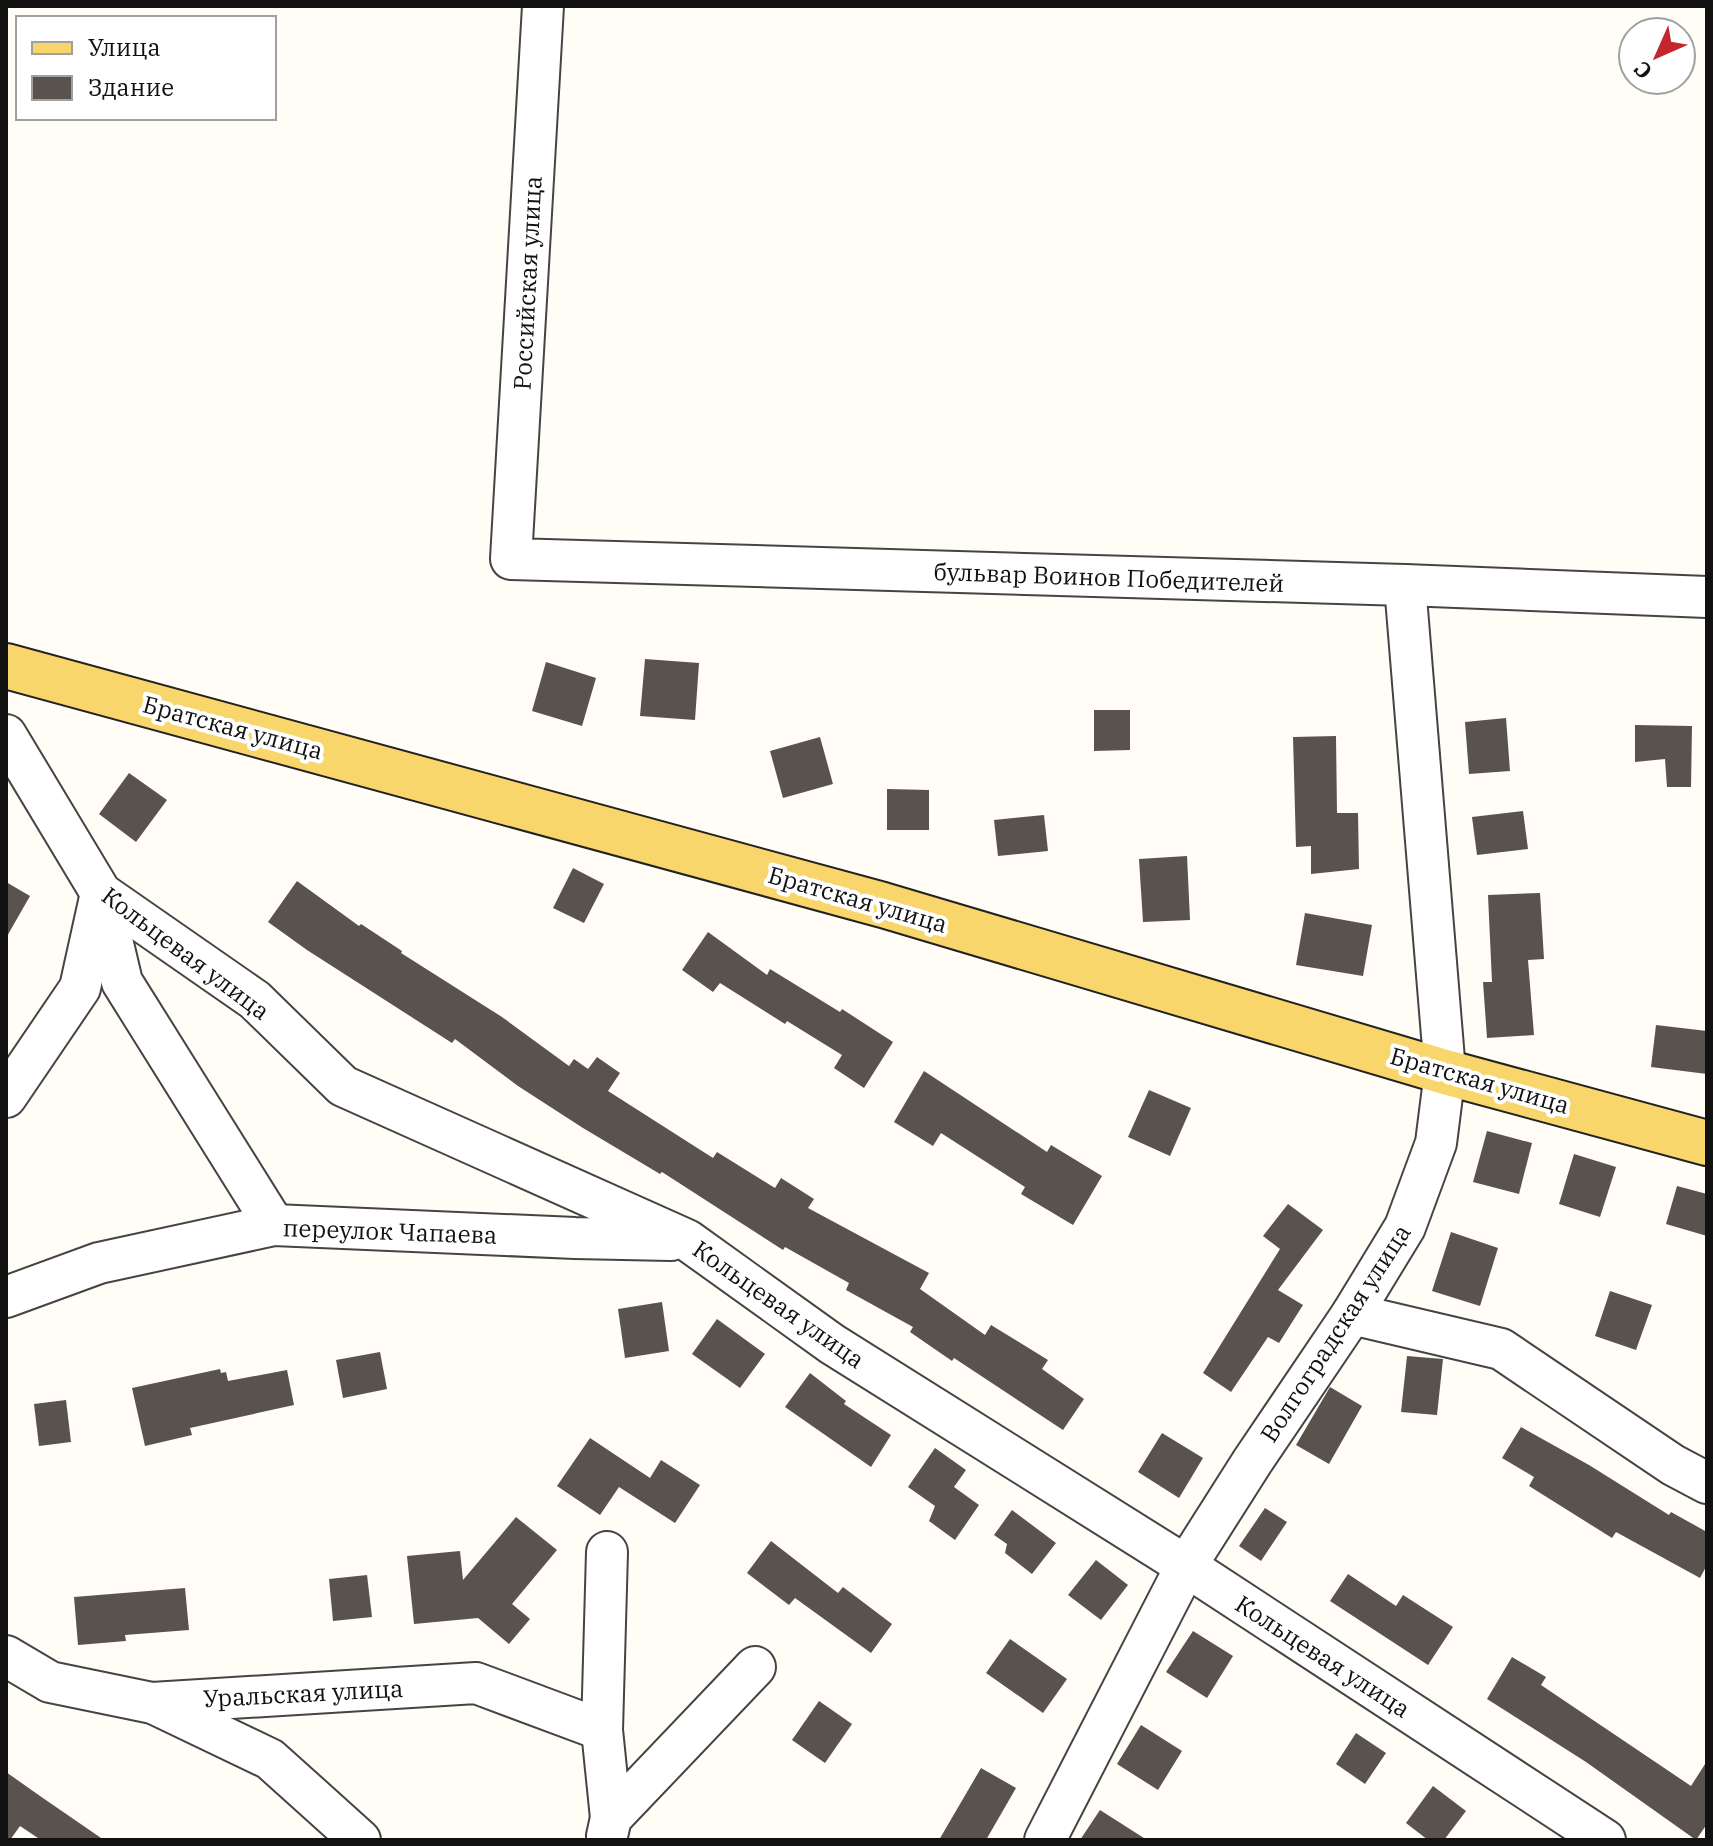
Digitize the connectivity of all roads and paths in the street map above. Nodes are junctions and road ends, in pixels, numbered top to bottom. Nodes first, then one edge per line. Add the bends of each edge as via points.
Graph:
1 (543, 6) edge
2 (511, 559) joint
3 (1405, 585) junction
4 (1707, 597) edge
5 (6, 666) edge
6 (6, 735) edge
7 (101, 893) junction
8 (1445, 1072) junction
9 (6, 1097) edge
10 (1707, 1143) edge
11 (274, 1225) junction
12 (687, 1240) junction
13 (6, 1297) edge
14 (1352, 1314) junction
15 (1707, 1483) edge
16 (607, 1552) dead end
17 (1186, 1566) junction
18 (6, 1656) edge
19 (755, 1667) dead end
20 (152, 1703) junction
21 (602, 1730) junction
22 (609, 1829) edge
23 (360, 1840) edge
24 (1045, 1840) edge
25 (1605, 1840) edge

1 - 2 street, Российская улица
2 - 3 street, бульвар Воинов Победителей
3 - 4 street, бульвар Воинов Победителей
3 - 8 street, Волгоградская улица
5 - 8 main road, Братская улица via 883,905
6 - 7 street, Кольцевая улица
7 - 9 street via 80,988
7 - 11 street via 122,982
7 - 12 street, Кольцевая улица via 255,1000 343,1086
8 - 10 main road, Братская улица
8 - 14 street, Волгоградская улица via 1436,1143 1405,1227
11 - 12 street, переулок Чапаева
11 - 13 street, переулок Чапаева via 99,1263
12 - 17 street, Кольцевая улица via 832,1344
14 - 15 street via 1501,1349
14 - 17 street, Волгоградская улица
16 - 21 street
17 - 24 street, Волгоградская улица
17 - 25 street, Кольцевая улица
18 - 20 street, Уральская улица via 50,1682
19 - 22 street
20 - 21 street, Уральская улица via 476,1683
20 - 23 street via 270,1759
21 - 22 street

